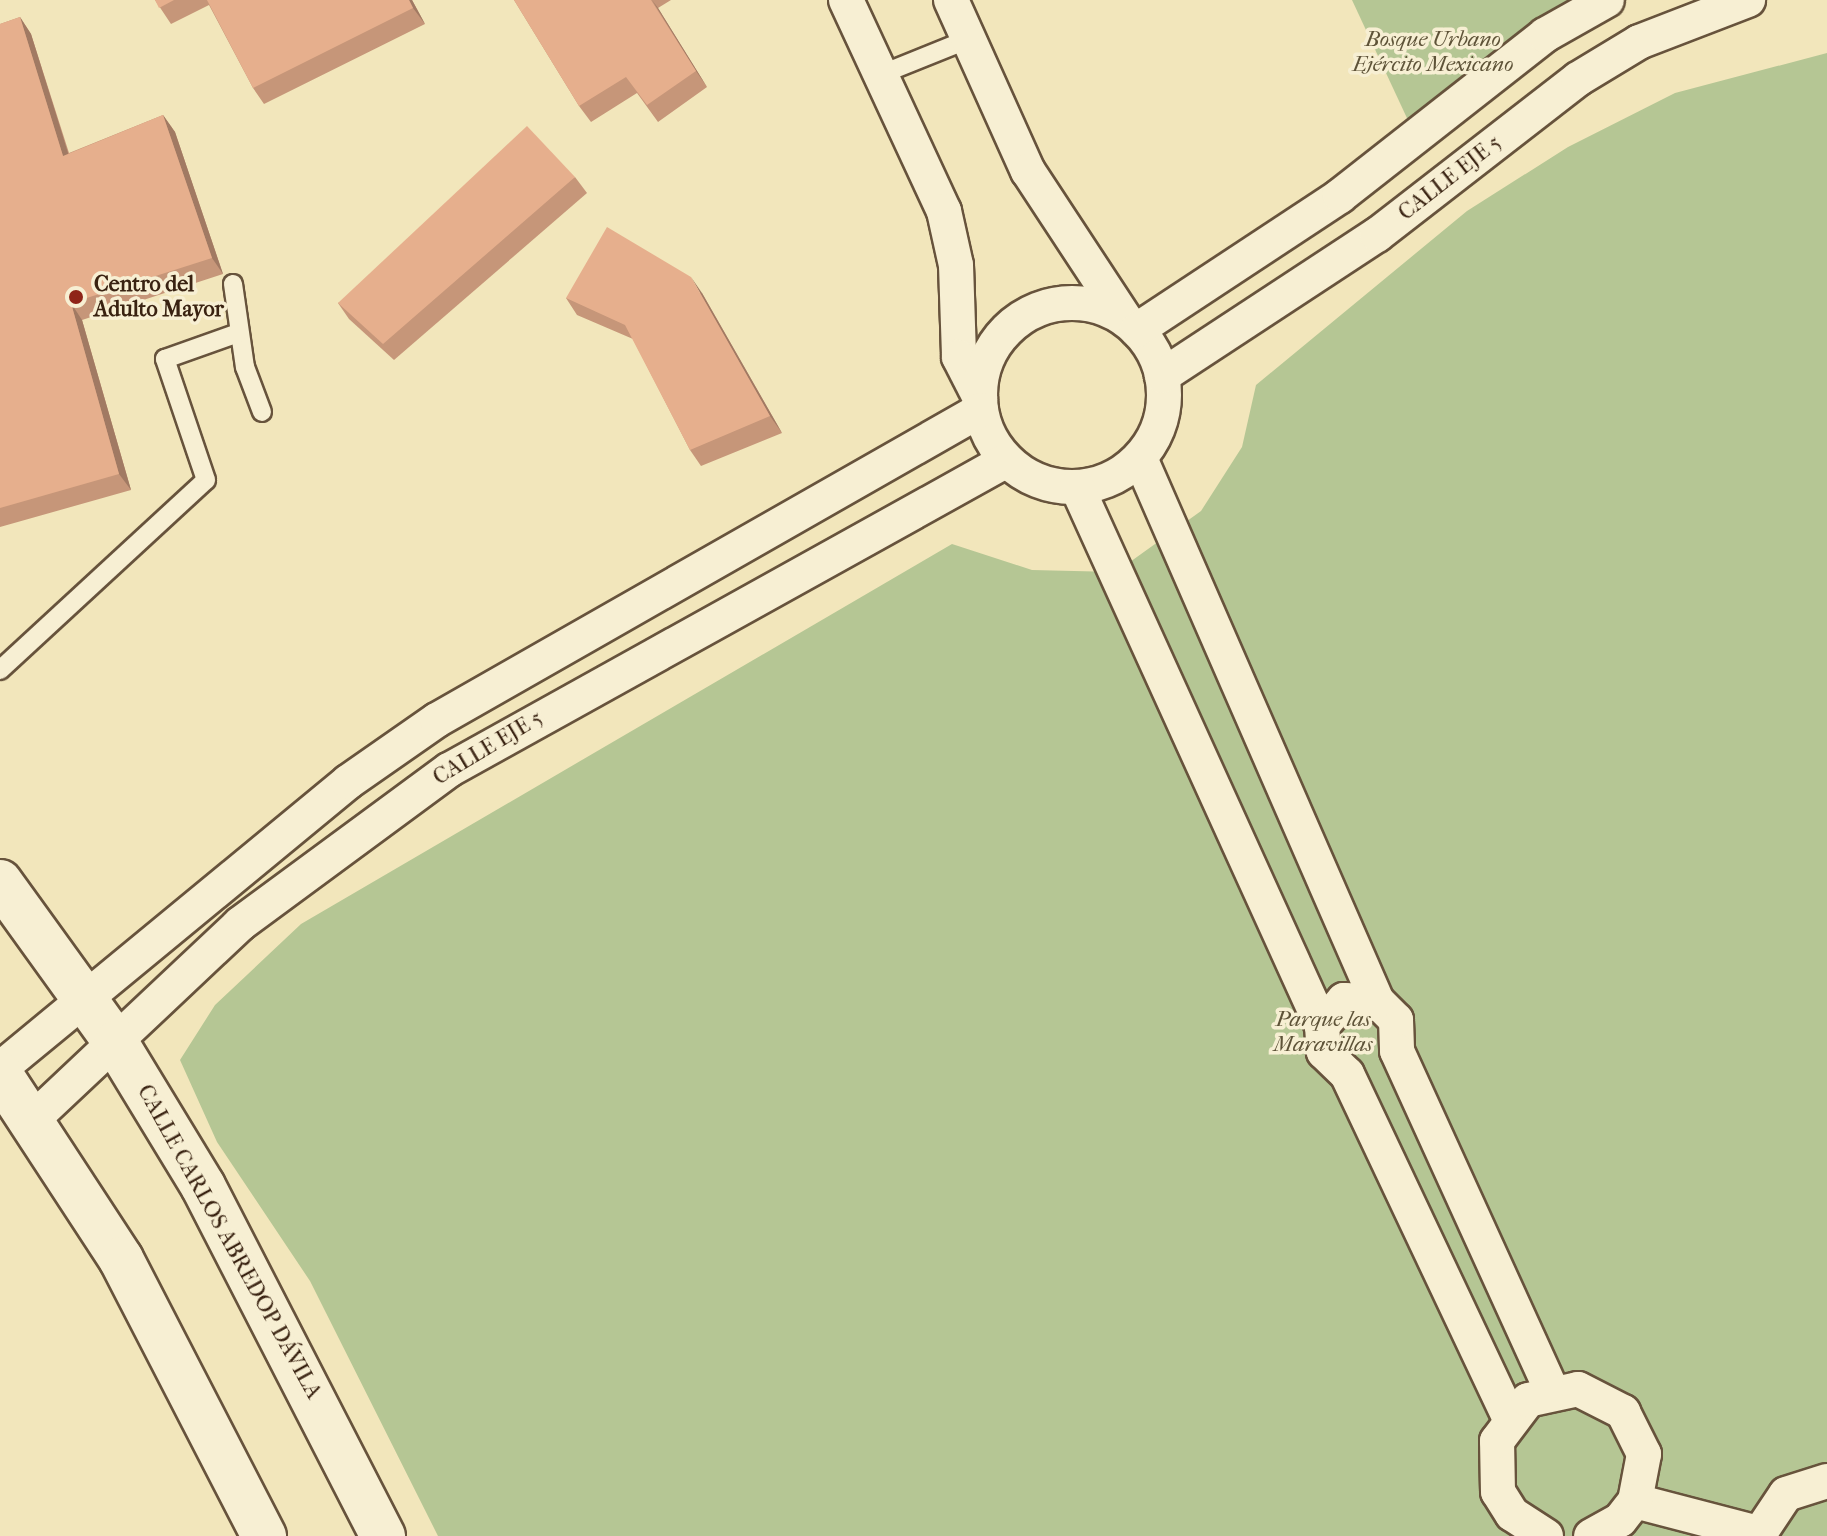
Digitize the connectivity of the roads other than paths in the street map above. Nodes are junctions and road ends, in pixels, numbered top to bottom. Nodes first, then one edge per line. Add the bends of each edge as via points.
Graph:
1 (846, 0) edge
2 (951, 0) edge
3 (1607, 0) edge
4 (1748, 0) edge
5 (969, 39) junction
6 (882, 74) junction
7 (233, 284) dead end
8 (1131, 325) junction
9 (238, 333) junction
10 (1162, 376) junction
11 (981, 404) junction
12 (262, 412) dead end
13 (1140, 458) junction
14 (1007, 460) junction
15 (1077, 487) junction
16 (0, 670) edge
17 (0, 882) edge
18 (84, 996) junction
19 (1377, 1001) junction
20 (1322, 1026) junction
21 (116, 1043) junction
22 (1397, 1051) junction
23 (0, 1071) edge
24 (1347, 1074) junction
25 (30, 1122) junction
26 (1552, 1391) junction
27 (1509, 1417) junction
28 (1827, 1481) edge
29 (1635, 1501) junction
30 (1535, 1534) edge
31 (1598, 1535) edge
32 (1758, 1535) edge
33 (264, 1536) edge
34 (383, 1536) edge

1 - 6 street
2 - 5 street
3 - 8 street via 1545,35 1340,196
4 - 10 street, CALLE EJE 5 via 1639,42 1578,79 1377,235
5 - 6 lane
5 - 8 street via 1028,171
6 - 11 street via 944,211 956,265 959,357
7 - 9 lane
8 - 10 street
8 - 11 street via 1099,307 1042,308 996,343
9 - 12 lane
9 - 16 lane via 165,359 206,480
10 - 13 street via 1156,434
11 - 14 street
11 - 18 street via 437,720 348,782
13 - 15 street via 1122,473
13 - 19 street
14 - 15 street via 1040,480
14 - 21 street, CALLE EJE 5 via 449,770 240,924
15 - 20 street
17 - 18 main road, CALLE CARLOS ABREDOP DÁVILA
18 - 21 main road, CALLE CARLOS ABREDOP DÁVILA
18 - 23 street
19 - 20 street via 1344,1000
19 - 22 street via 1396,1020
20 - 24 street via 1324,1052
21 - 25 street, CALLE EJE 5
21 - 34 main road, CALLE CARLOS ABREDOP DÁVILA via 203,1186
22 - 24 street via 1377,1072
22 - 26 street
23 - 25 main road
24 - 27 street
25 - 33 main road via 121,1259
26 - 27 street
26 - 29 street via 1578,1389 1623,1412 1644,1454
27 - 30 street via 1493,1466 1498,1492
28 - 32 street via 1786,1494
29 - 31 street
29 - 32 street

